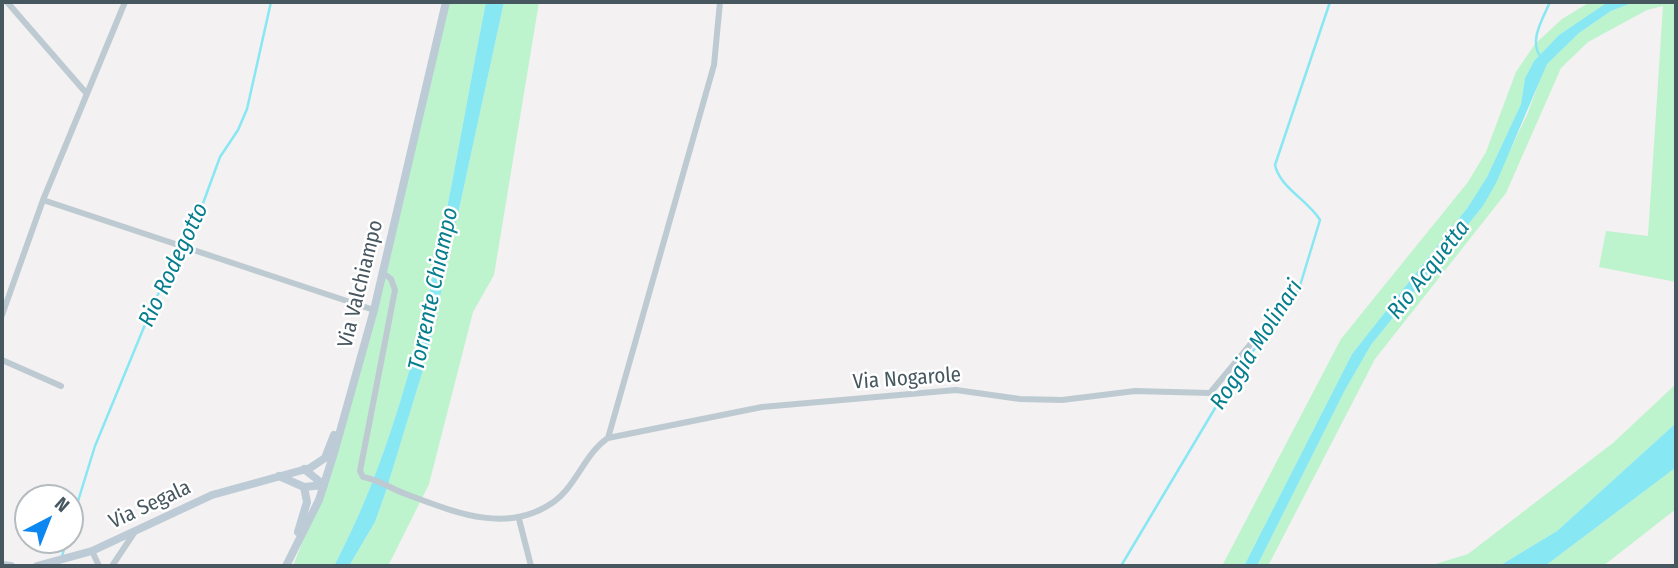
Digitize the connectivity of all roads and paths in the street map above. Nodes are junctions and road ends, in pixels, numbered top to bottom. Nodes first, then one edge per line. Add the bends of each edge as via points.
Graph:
1 (8, 2) edge
2 (125, 2) edge
3 (446, 2) edge
4 (720, 2) edge
5 (87, 94) junction
6 (43, 200) junction
7 (382, 272) junction
8 (1283, 305) dead end
9 (374, 310) junction
10 (2, 315) edge
11 (2, 360) edge
12 (61, 386) dead end
13 (346, 410) junction
14 (608, 438) junction
15 (304, 469) junction
16 (279, 476) junction
17 (324, 485) junction
18 (304, 487) junction
19 (519, 519) junction
20 (134, 532) junction
21 (92, 551) junction
22 (292, 555) junction
23 (2, 565) edge
24 (12, 566) edge
25 (37, 566) edge
26 (99, 566) edge
27 (112, 566) edge
28 (286, 566) edge
29 (531, 566) edge

1 - 5 street
2 - 5 street
3 - 7 main road, Via Valchiampo
4 - 14 street via 714,65
5 - 6 street
6 - 9 street
6 - 10 street
7 - 9 main road, Via Valchiampo
7 - 19 street via 395,290 360,471 363,477 470,515
8 - 14 street, Via Nogarole via 1210,393 1135,391 1062,400 956,390 762,407
9 - 13 main road, Via Valchiampo
11 - 12 street
13 - 15 main road via 324,458
13 - 17 main road, Via Valchiampo
14 - 19 street via 597,445 571,487 539,511
15 - 16 main road, Via Segala
15 - 17 main road
16 - 18 main road
16 - 20 main road, Via Segala via 212,495
17 - 18 main road
17 - 22 main road, Via Valchiampo
18 - 22 main road via 307,502
19 - 29 street
20 - 21 main road, Via Segala
20 - 27 street
21 - 25 main road, Via Segala
21 - 26 street
22 - 28 main road, Via Valchiampo
23 - 24 main road

